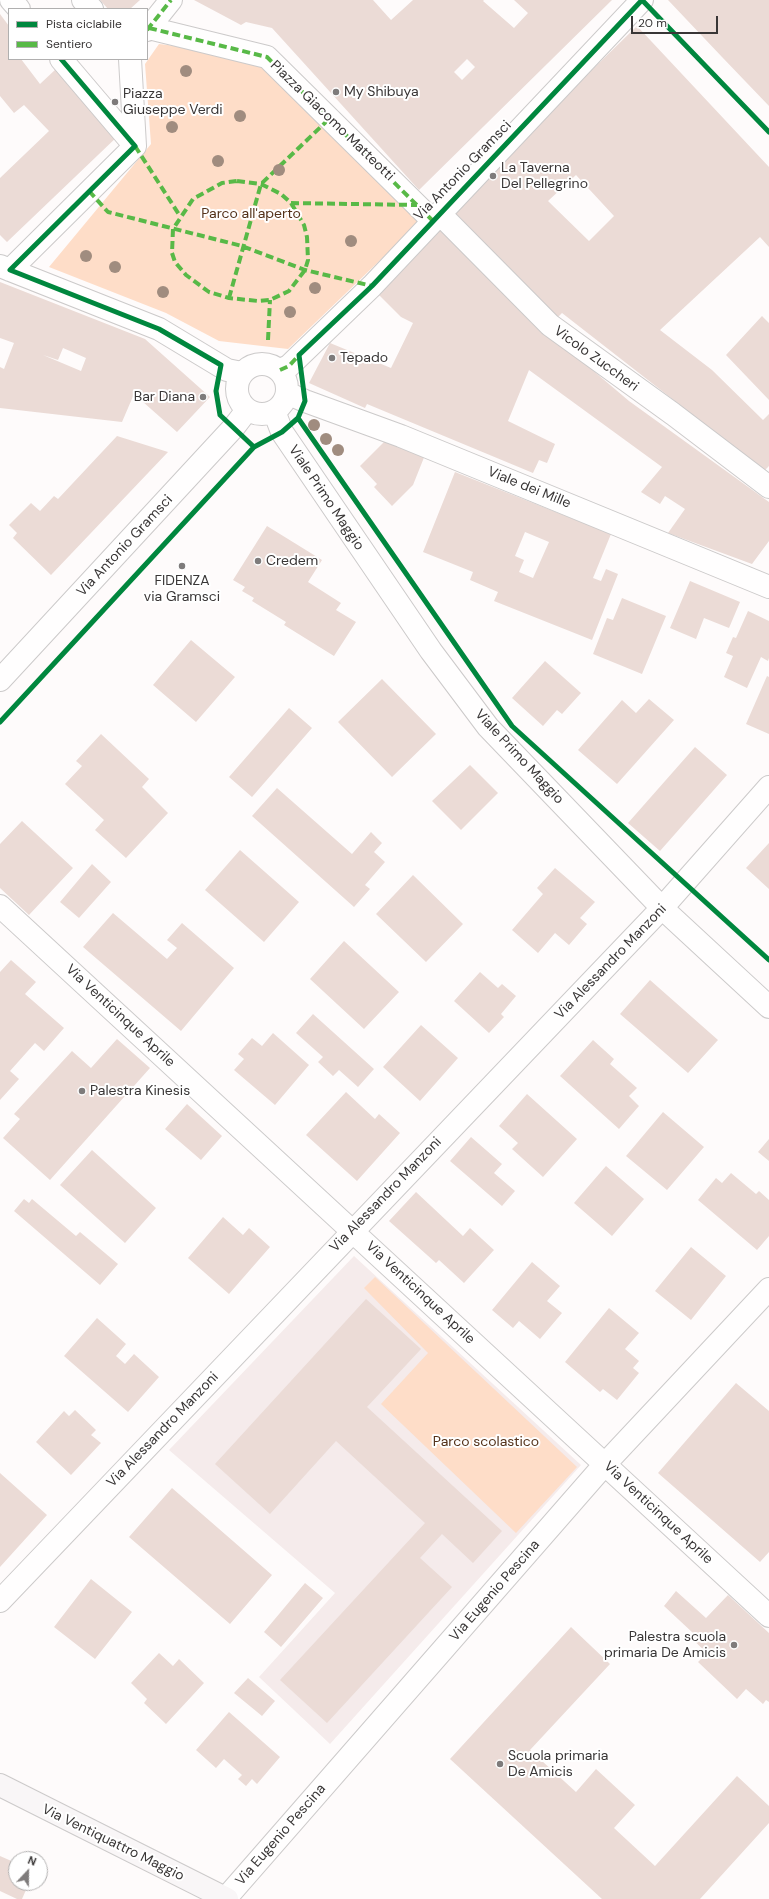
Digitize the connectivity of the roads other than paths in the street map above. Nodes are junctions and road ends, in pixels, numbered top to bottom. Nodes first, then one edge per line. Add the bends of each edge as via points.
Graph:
1 (11, 0) edge
2 (83, 0) edge
3 (171, 0) edge
4 (642, 0) edge
5 (18, 8) edge
6 (91, 8) edge
7 (148, 29) edge
8 (62, 60) edge
9 (130, 60) edge
10 (135, 146) junction
11 (436, 217) junction
12 (3, 265) edge
13 (280, 370) junction
14 (242, 373) junction
15 (287, 393) junction
16 (247, 410) junction
17 (274, 412) junction
18 (769, 487) edge
19 (768, 584) edge
20 (0, 680) edge
21 (769, 787) edge
22 (0, 906) edge
23 (662, 908) junction
24 (769, 1007) edge
25 (352, 1231) junction
26 (769, 1289) edge
27 (606, 1464) junction
28 (0, 1600) edge
29 (769, 1616) edge
30 (0, 1786) edge
31 (227, 1899) edge

1 - 5 street
2 - 6 street
3 - 7 street
4 - 11 street, Via Antonio Gramsci
7 - 11 street, Piazza Giacomo Matteotti via 267,57
8 - 10 street
9 - 10 street
10 - 12 street
11 - 13 street, Via Antonio Gramsci via 372,286 288,366
11 - 18 street, Vicolo Zuccheri via 550,325
12 - 14 street via 159,329 227,370
13 - 14 street via 270,364 259,363
13 - 15 street via 286,380
14 - 16 street via 237,392 240,402
15 - 17 street via 283,404
15 - 19 street, Viale dei Mille via 401,436
16 - 17 street via 256,413
16 - 20 street, Via Antonio Gramsci
17 - 23 street, Viale Primo Maggio via 282,432 431,651 488,727
21 - 23 street, Via Alessandro Manzoni
22 - 25 street, Via Venticinque Aprile
23 - 24 street, Viale Primo Maggio
23 - 25 street, Via Alessandro Manzoni
25 - 27 street, Via Venticinque Aprile
25 - 28 street, Via Alessandro Manzoni
26 - 27 street, Via Eugenio Pescina
27 - 29 street, Via Venticinque Aprile
27 - 31 street, Via Eugenio Pescina
30 - 31 main road, Via Ventiquattro Maggio

